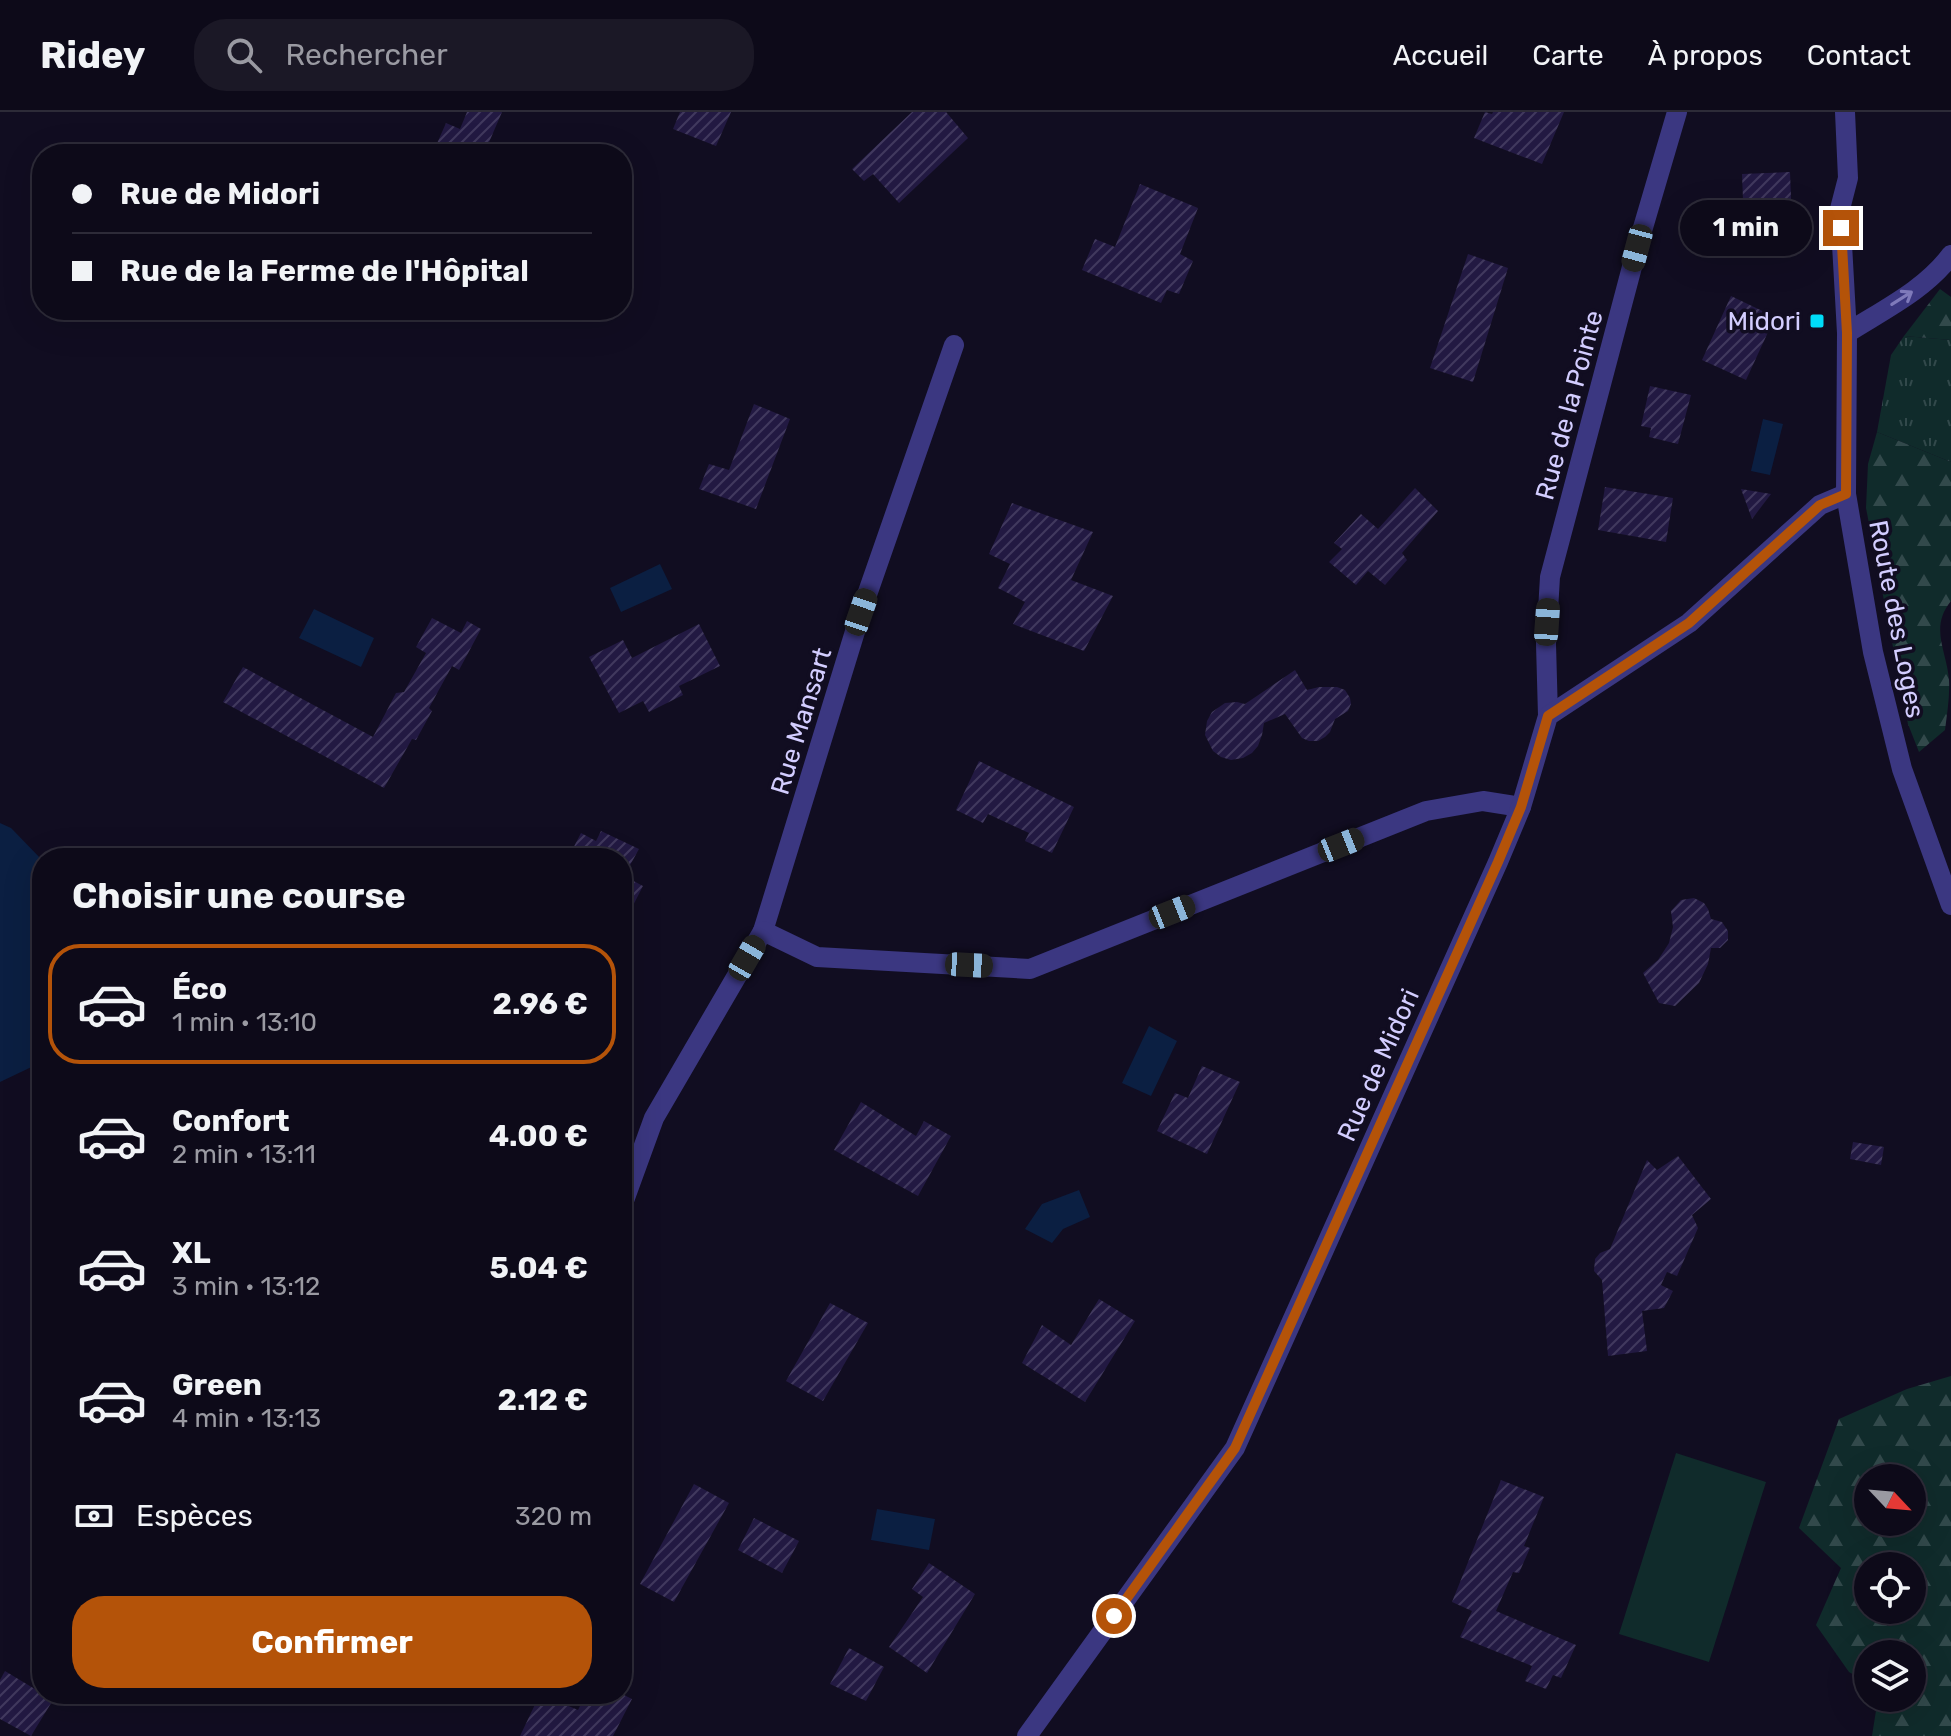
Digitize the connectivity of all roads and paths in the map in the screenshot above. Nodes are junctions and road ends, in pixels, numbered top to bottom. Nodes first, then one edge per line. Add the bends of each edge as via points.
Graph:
1 (1677, 112) edge
2 (1845, 112) edge
3 (1951, 255) edge
4 (1847, 333) junction
5 (954, 345) dead end
6 (1846, 494) junction
7 (1548, 716) junction
8 (1521, 807) junction
9 (1951, 905) edge
10 (763, 931) junction
11 (632, 1178) edge
12 (1027, 1736) edge

1 - 7 street, Rue de la Pointe via 1550,577
2 - 4 street, Route des Loges via 1848,178 1840,209
4 -> 3 street via 1915,290
4 - 6 street, Route des Loges
5 - 10 street, Rue Mansart via 861,612
6 - 7 street via 1820,505 1689,623
6 - 9 street, Route des Loges via 1873,652 1902,769
7 - 8 street, Rue de Midori
8 - 10 street via 1483,801 1426,811 1030,969 817,957
8 - 12 street, Rue de Midori via 1235,1448
10 - 11 street, Rue Mansart via 654,1118

